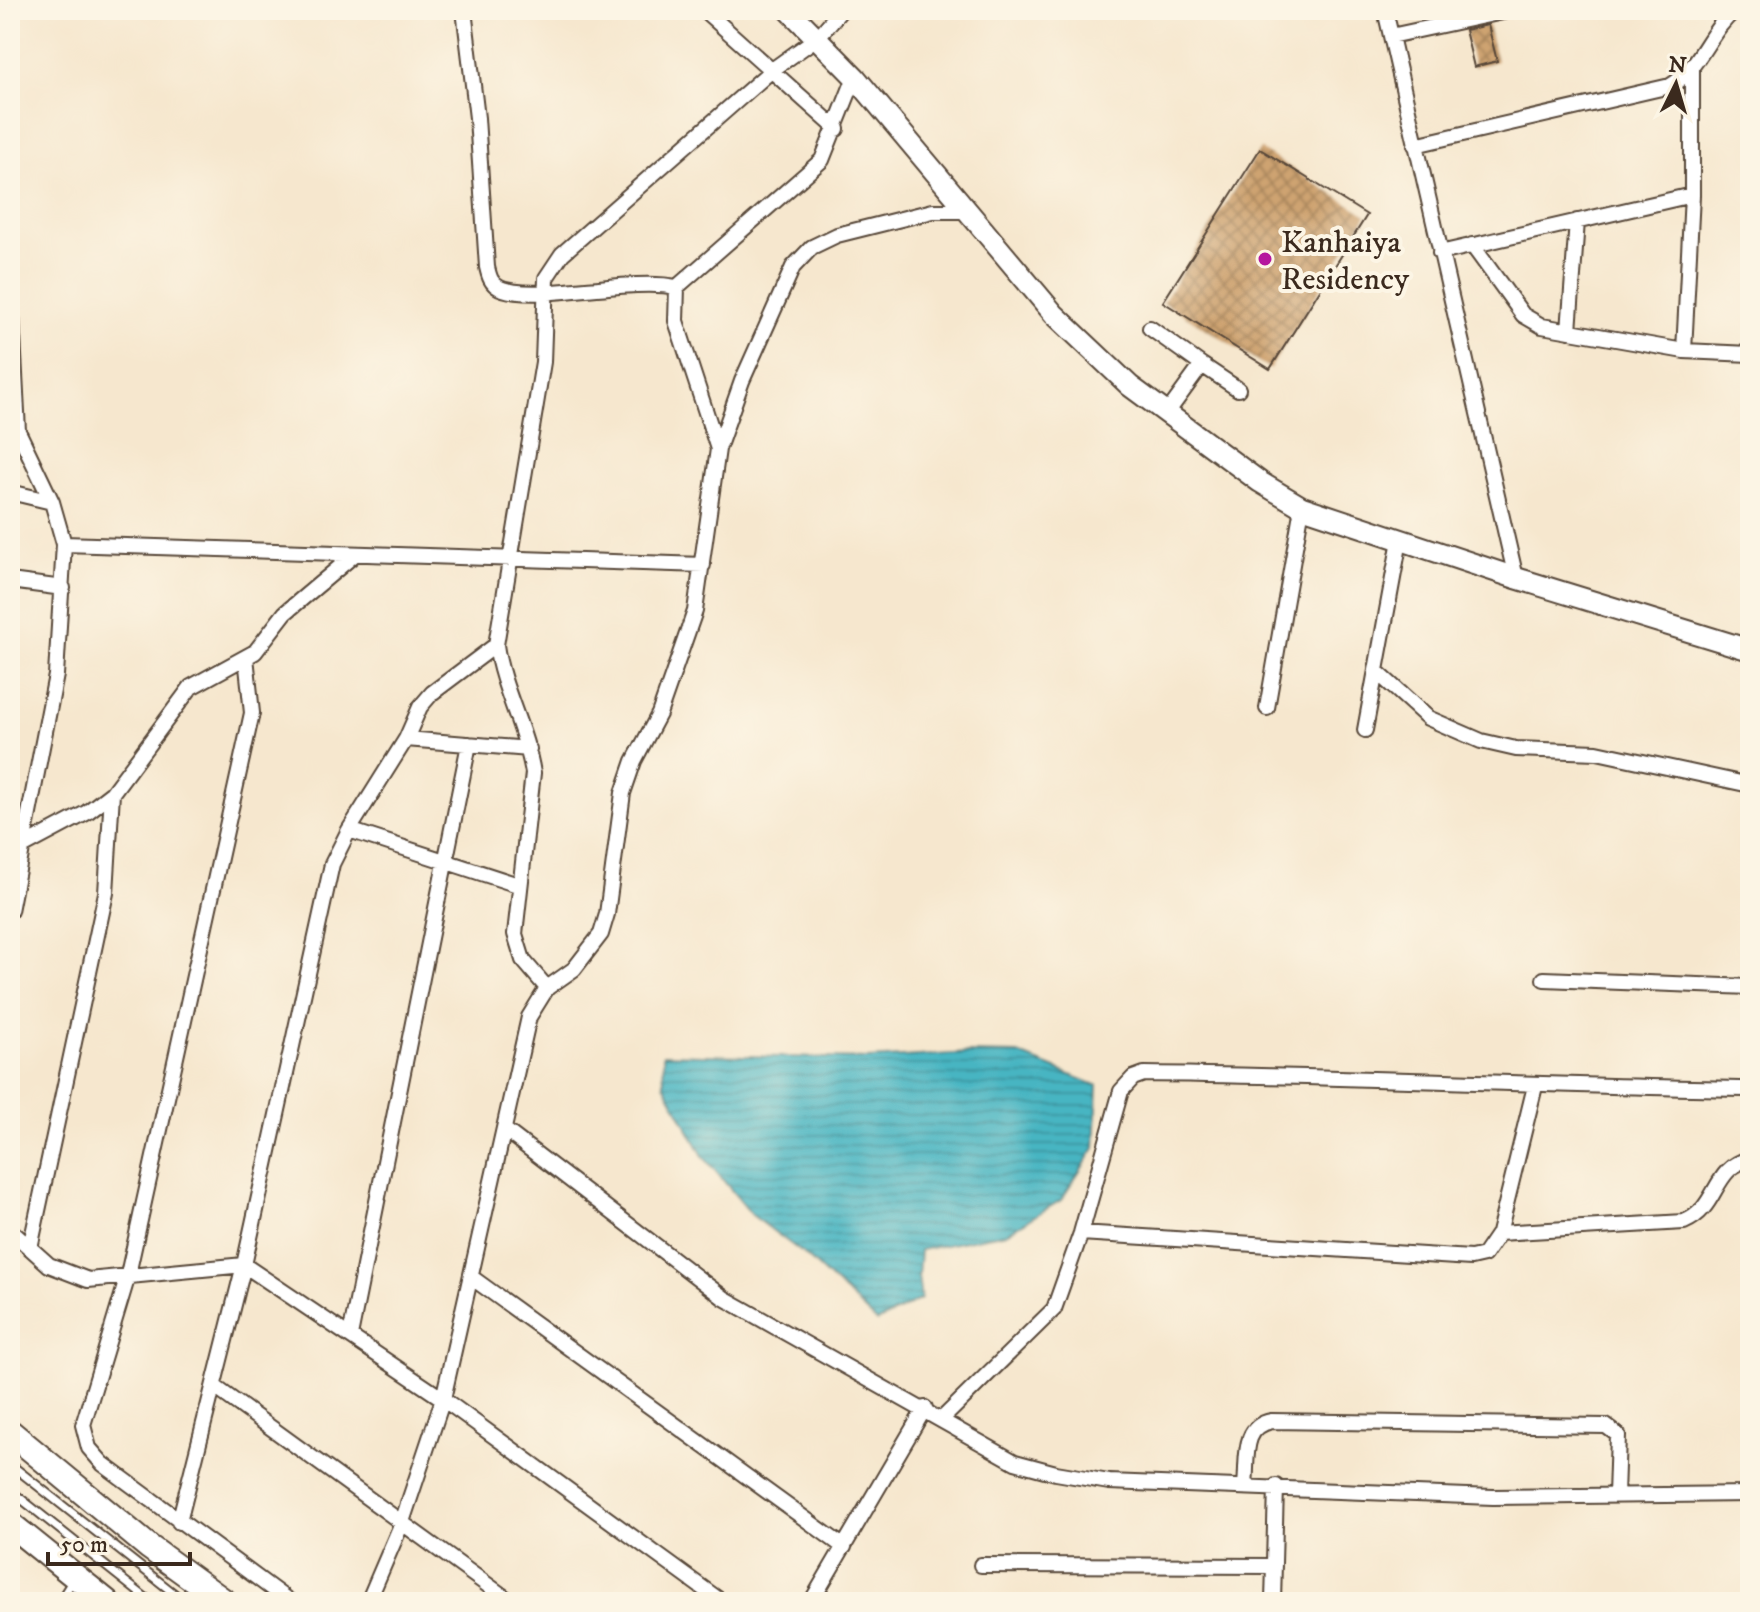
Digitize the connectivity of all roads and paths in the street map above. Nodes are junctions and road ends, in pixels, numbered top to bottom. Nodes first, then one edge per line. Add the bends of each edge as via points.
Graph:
1 (464, 10) edge
2 (704, 10) edge
3 (789, 10) edge
4 (841, 10) edge
5 (1385, 10) edge
6 (1512, 10) edge
7 (1735, 10) edge
8 (1391, 36) junction
9 (818, 37) junction
10 (1692, 68) junction
11 (772, 70) junction
12 (855, 77) junction
13 (837, 129) junction
14 (1415, 145) junction
15 (1692, 195) junction
16 (968, 211) junction
17 (1577, 221) junction
18 (1472, 245) junction
19 (1440, 253) junction
20 (10, 278) edge
21 (677, 287) junction
22 (544, 291) junction
23 (1150, 328) dead end
24 (1569, 331) junction
25 (1684, 351) junction
26 (1750, 354) edge
27 (1202, 365) junction
28 (1238, 389) dead end
29 (13, 400) edge
30 (1167, 413) junction
31 (14, 427) edge
32 (718, 449) junction
33 (10, 492) edge
34 (52, 502) junction
35 (1302, 507) junction
36 (1400, 540) junction
37 (64, 544) junction
38 (354, 555) junction
39 (507, 561) junction
40 (703, 565) junction
41 (1516, 578) junction
42 (10, 581) edge
43 (63, 588) junction
44 (496, 645) junction
45 (1750, 650) edge
46 (246, 657) junction
47 (1376, 671) junction
48 (1267, 708) dead end
49 (1365, 730) dead end
50 (406, 739) junction
51 (469, 744) junction
52 (529, 749) junction
53 (1750, 785) edge
54 (112, 793) junction
55 (349, 830) junction
56 (24, 846) junction
57 (447, 862) junction
58 (15, 867) edge
59 (518, 885) junction
60 (10, 911) edge
61 (1544, 979) dead end
62 (1750, 987) edge
63 (547, 988) junction
64 (1535, 1086) junction
65 (1750, 1089) edge
66 (505, 1130) junction
67 (1750, 1159) edge
68 (10, 1230) edge
69 (1081, 1233) junction
70 (1499, 1233) junction
71 (30, 1248) junction
72 (244, 1265) junction
73 (471, 1277) junction
74 (127, 1279) junction
75 (350, 1336) junction
76 (215, 1387) junction
77 (443, 1399) junction
78 (925, 1408) junction
79 (942, 1419) junction
80 (10, 1432) edge
81 (10, 1464) edge
82 (1245, 1485) junction
83 (1276, 1486) junction
84 (10, 1490) edge
85 (1750, 1494) edge
86 (1616, 1495) junction
87 (179, 1522) junction
88 (401, 1525) junction
89 (16, 1533) edge
90 (844, 1547) junction
91 (981, 1565) dead end
92 (1274, 1566) junction
93 (74, 1578) junction
94 (59, 1602) edge
95 (107, 1602) edge
96 (151, 1602) edge
97 (185, 1602) edge
98 (225, 1602) edge
99 (290, 1602) edge
100 (368, 1602) edge
101 (511, 1602) edge
102 (722, 1602) edge
103 (811, 1602) edge
104 (1273, 1602) edge

1 - 22 street via 489,276 503,289
2 - 11 street
3 - 9 street
4 - 9 street
5 - 8 street
6 - 8 street
7 - 10 street
8 - 14 street
9 - 11 street
9 - 12 street
10 - 14 street via 1681,80 1656,91
10 - 15 street
11 - 13 street
11 - 22 street via 562,254
12 - 13 street
12 - 16 street
13 - 21 street via 811,172
14 - 19 street
15 - 17 street
15 - 25 street
16 - 30 street via 1054,314 1130,386
16 - 32 street via 889,220 812,247 793,267
17 - 18 street
17 - 24 street
18 - 19 street
18 - 24 street via 1523,315 1542,326
19 - 41 street
20 - 29 street
21 - 22 street via 645,283
21 - 32 street via 676,321
22 - 39 street via 543,362
23 - 27 street
24 - 25 street
25 - 26 street
27 - 28 street
27 - 30 street
29 - 31 street
30 - 35 street
31 - 34 street
32 - 40 street
33 - 34 street
34 - 37 street
35 - 36 street
35 - 48 street
36 - 41 street
36 - 47 street
37 - 38 street
37 - 43 street
38 - 39 street
38 - 46 street via 285,613
39 - 40 street
39 - 44 street
40 - 63 street via 695,611 659,714 623,793 601,934 574,969
41 - 45 street
42 - 43 street
43 - 56 street via 56,675
44 - 50 street via 432,693
44 - 52 street
46 - 54 street via 191,687
46 - 74 street via 252,713
47 - 49 street
47 - 53 street via 1428,718 1481,741 1516,749 1597,752
50 - 51 street
50 - 55 street
51 - 52 street
51 - 57 street
52 - 59 street via 532,797
54 - 56 street
54 - 71 street via 106,893
55 - 57 street
55 - 72 street via 332,864
56 - 58 street
57 - 59 street
57 - 75 street
58 - 60 street
59 - 63 street via 517,948
61 - 62 street
63 - 66 street via 529,1017
64 - 65 street
64 - 69 street via 1144,1074 1121,1091
64 - 70 street
66 - 73 street
66 - 78 street via 724,1298
67 - 70 street via 1727,1169 1699,1216 1684,1222
68 - 71 street
69 - 70 street via 1471,1258 1484,1255
69 - 79 street via 1054,1309
71 - 74 street via 65,1274 88,1280
72 - 74 street
72 - 75 street
72 - 76 street
73 - 77 street
73 - 90 street
74 - 87 street via 85,1416 84,1435 103,1464
75 - 77 street
76 - 87 street
76 - 88 street
77 - 88 street
77 - 102 street
78 - 79 street
78 - 90 street
79 - 82 street via 1015,1462 1056,1473 1109,1482
80 - 98 main road
81 - 97 lane
82 - 83 street
82 - 86 street via 1250,1434 1259,1423 1606,1426 1618,1435
83 - 86 street via 1493,1497
83 - 92 street
84 - 96 lane
85 - 86 street
87 - 99 street
88 - 100 street
88 - 101 street
89 - 93 main road
90 - 103 street
91 - 92 street
92 - 104 street
93 - 94 lane
93 - 95 main road

